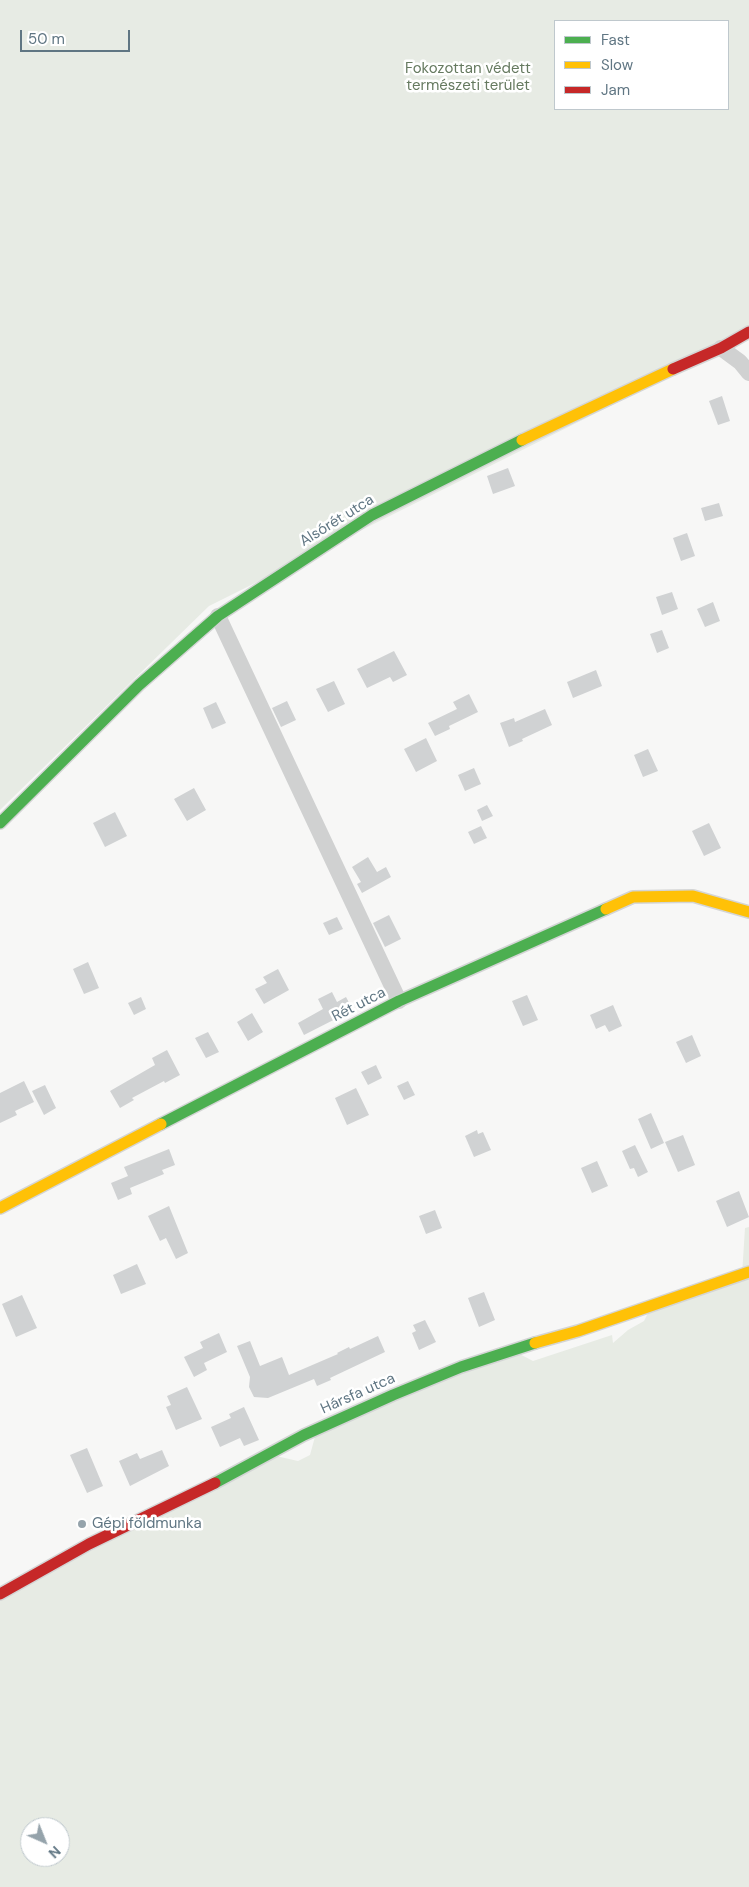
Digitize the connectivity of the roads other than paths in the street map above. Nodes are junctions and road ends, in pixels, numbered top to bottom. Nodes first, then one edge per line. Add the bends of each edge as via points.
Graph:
1 (749, 332) edge
2 (721, 348) junction
3 (749, 373) edge
4 (218, 616) junction
5 (0, 823) edge
6 (749, 912) edge
7 (399, 1002) junction
8 (0, 1208) edge
9 (749, 1272) edge
10 (0, 1594) edge

1 - 2 street, Alsórét utca
2 - 3 street
2 - 4 street, Alsórét utca via 630,388 372,515
4 - 5 street, Alsórét utca via 139,685
4 - 7 street
6 - 7 street, Rét utca via 693,896 633,897
7 - 8 street, Rét utca
9 - 10 street, Hársfa utca via 470,1364 393,1395 317,1429 89,1544

